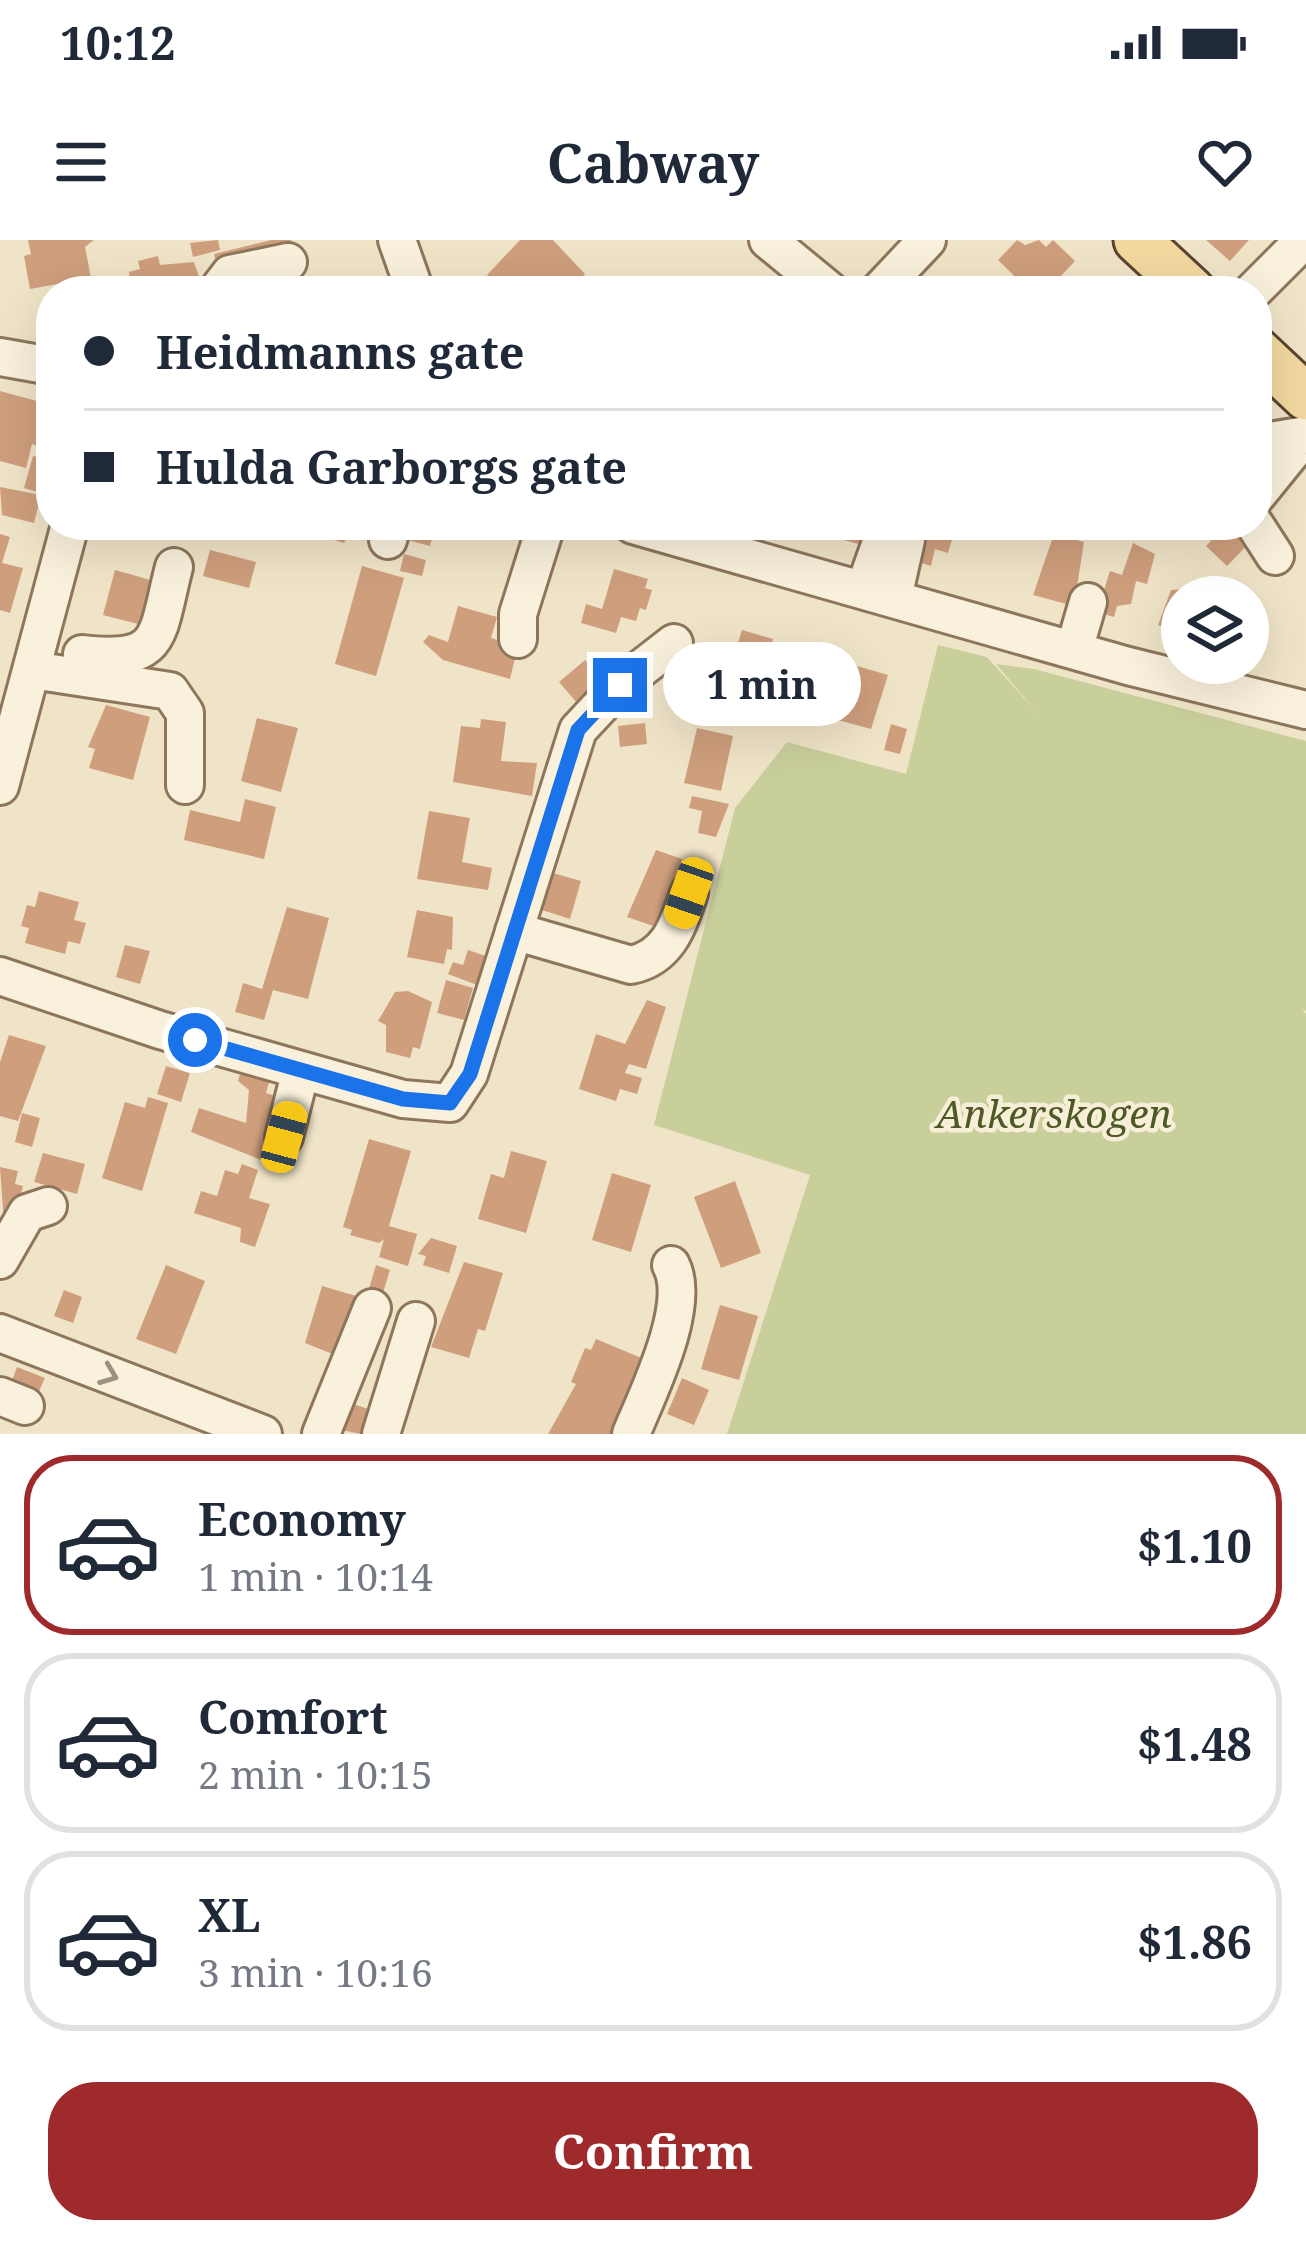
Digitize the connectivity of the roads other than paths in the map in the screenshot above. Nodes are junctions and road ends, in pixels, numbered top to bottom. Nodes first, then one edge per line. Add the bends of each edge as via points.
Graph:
1 (397, 240) edge
2 (769, 240) edge
3 (927, 240) edge
4 (1304, 240) edge
5 (288, 262) dead end
6 (228, 276) edge
7 (410, 276) edge
8 (812, 276) edge
9 (893, 276) edge
10 (1268, 276) edge
11 (0, 357) edge
12 (36, 363) edge
13 (1272, 374) edge
14 (1305, 423) edge
15 (1272, 437) edge
16 (1272, 472) edge
17 (66, 540) edge
18 (541, 540) edge
19 (894, 540) edge
20 (1265, 540) edge
21 (750, 541) edge
22 (1275, 556) dead end
23 (175, 567) dead end
24 (879, 594) junction
25 (1088, 602) dead end
26 (518, 639) dead end
27 (674, 643) dead end
28 (1074, 650) junction
29 (34, 660) junction
30 (1306, 710) edge
31 (185, 784) dead end
32 (0, 787) edge
33 (689, 893) dead end
34 (514, 931) junction
35 (0, 976) edge
36 (302, 1070) junction
37 (284, 1137) dead end
38 (48, 1206) dead end
39 (0, 1260) edge
40 (671, 1265) dead end
41 (371, 1308) dead end
42 (416, 1321) dead end
43 (0, 1333) edge
44 (263, 1434) edge
45 (321, 1434) edge
46 (381, 1434) edge
47 (631, 1434) edge

1 - 7 street
2 - 8 street
3 - 9 street
4 - 10 street
5 - 6 street
11 - 12 street
13 - 14 main road
14 - 15 street
14 - 16 street
17 - 29 street
18 - 26 street
19 - 24 street
20 - 22 street
21 - 24 street
23 - 29 street via 161,620 140,655
24 - 28 street
25 - 28 street
27 - 34 street via 578,730
28 - 30 street
29 - 31 street via 170,691 184,713
29 - 32 street
33 - 34 street via 669,943 631,965
34 - 36 street via 470,1074 450,1103
35 - 36 street
36 - 37 street
38 - 39 street via 28,1214
40 - 47 street via 680,1292
41 - 45 street
42 - 46 street
43 -> 44 street

